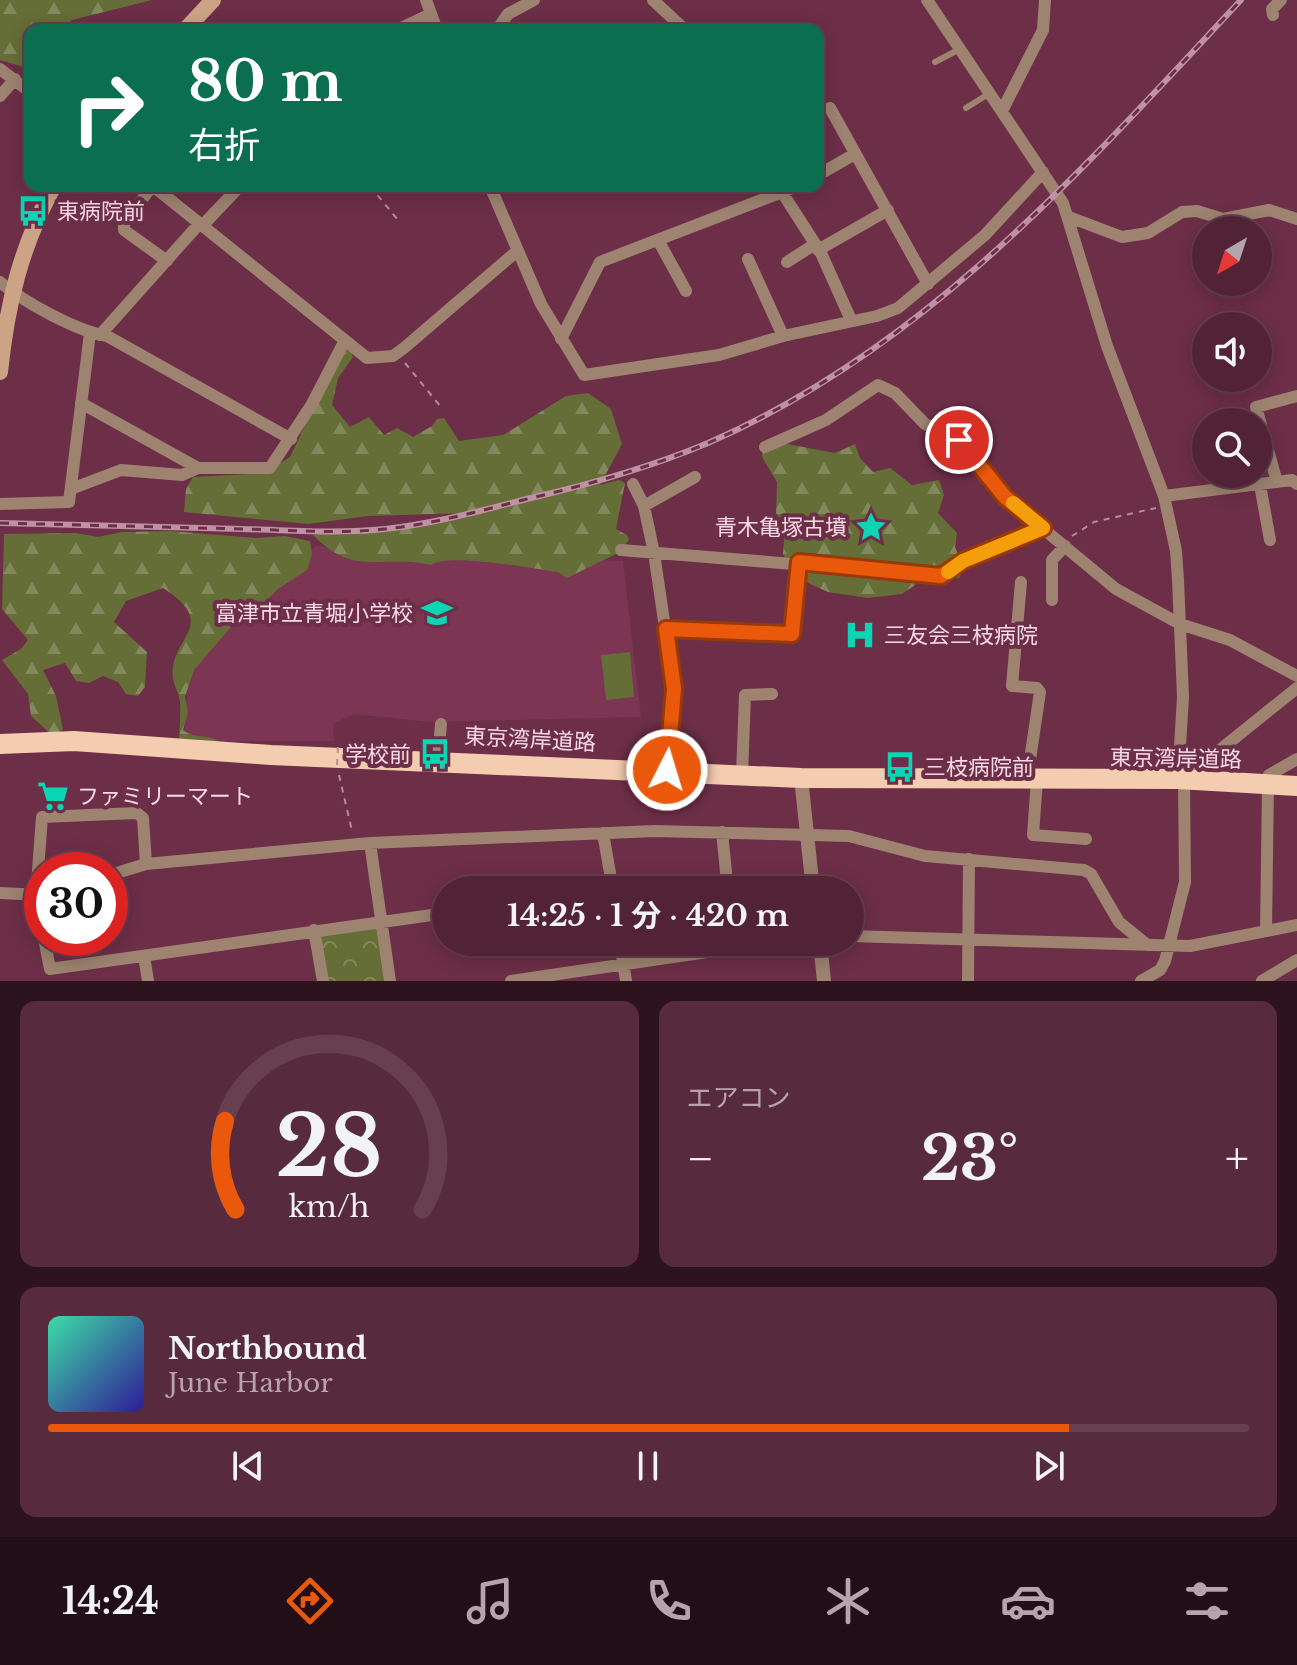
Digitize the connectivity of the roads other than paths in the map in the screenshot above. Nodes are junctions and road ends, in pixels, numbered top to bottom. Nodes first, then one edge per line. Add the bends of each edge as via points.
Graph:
1 (213, 0) edge
2 (426, 0) edge
3 (534, 0) edge
4 (653, 0) edge
5 (927, 0) edge
6 (1045, 0) edge
7 (1281, 0) edge
8 (431, 14) junction
9 (1273, 15) dead end
10 (191, 24) edge
11 (410, 24) edge
12 (435, 24) edge
13 (507, 24) edge
14 (679, 24) edge
15 (960, 49) junction
16 (935, 62) dead end
17 (0, 69) edge
18 (15, 79) junction
19 (24, 87) edge
20 (990, 93) junction
21 (0, 96) edge
22 (830, 108) dead end
23 (966, 108) dead end
24 (1002, 111) junction
25 (855, 154) junction
26 (824, 172) edge
27 (1043, 172) junction
28 (51, 192) edge
29 (148, 192) edge
30 (159, 192) edge
31 (234, 192) edge
32 (494, 192) edge
33 (775, 192) edge
34 (781, 192) edge
35 (888, 210) junction
36 (1069, 217) junction
37 (1297, 219) edge
38 (200, 225) junction
39 (658, 240) junction
40 (816, 247) junction
41 (516, 252) junction
42 (748, 259) dead end
43 (167, 261) junction
44 (787, 262) dead end
45 (928, 284) junction
46 (5, 288) edge
47 (686, 291) dead end
48 (851, 320) junction
49 (95, 334) junction
50 (783, 336) junction
51 (561, 339) junction
52 (344, 342) junction
53 (0, 372) edge
54 (1297, 396) edge
55 (81, 403) junction
56 (291, 439) junction
57 (765, 447) dead end
58 (198, 468) junction
59 (695, 477) dead end
60 (1277, 482) junction
61 (1272, 483) edge
62 (633, 484) dead end
63 (1297, 484) edge
64 (1242, 488) edge
65 (1261, 488) edge
66 (71, 489) junction
67 (1165, 501) junction
68 (0, 504) edge
69 (644, 506) junction
70 (1043, 528) junction
71 (1270, 540) dead end
72 (1063, 544) junction
73 (621, 550) dead end
74 (654, 553) junction
75 (799, 562) junction
76 (1021, 582) dead end
77 (1052, 600) dead end
78 (1180, 624) junction
79 (666, 629) junction
80 (1297, 676) edge
81 (1297, 688) edge
82 (772, 694) dead end
83 (441, 724) dead end
84 (0, 744) edge
85 (438, 759) junction
86 (1297, 759) edge
87 (667, 770) junction
88 (742, 775) junction
89 (801, 778) junction
90 (1184, 779) junction
91 (1032, 780) junction
92 (1266, 784) junction
93 (1297, 786) edge
94 (722, 832) junction
95 (603, 833) junction
96 (807, 837) junction
97 (1086, 839) dead end
98 (370, 843) junction
99 (41, 852) edge
100 (969, 859) junction
101 (146, 864) junction
102 (128, 870) edge
103 (611, 876) edge
104 (726, 876) edge
105 (811, 876) edge
106 (0, 893) edge
107 (24, 895) edge
108 (432, 915) edge
109 (382, 920) junction
110 (1297, 925) edge
111 (314, 930) junction
112 (1266, 931) junction
113 (864, 936) edge
114 (970, 940) junction
115 (1147, 945) junction
116 (1169, 946) junction
117 (47, 956) edge
118 (144, 956) junction
119 (622, 956) edge
120 (687, 956) edge
121 (821, 956) edge
122 (1297, 960) edge
123 (624, 966) junction
124 (148, 981) edge
125 (323, 981) edge
126 (390, 981) edge
127 (511, 981) edge
128 (626, 981) edge
129 (824, 981) edge
130 (968, 981) edge
131 (1141, 981) edge
132 (1262, 981) edge

1 - 10 main road
2 - 8 street
3 - 13 street via 508,14
4 - 14 street
5 - 15 street
6 - 24 street via 1038,43
7 - 9 street
8 - 11 street
8 - 12 street
15 - 16 lane
15 - 20 street
17 - 18 street
18 - 19 street
18 - 21 street
20 - 23 lane
20 - 24 street
22 - 25 street
24 - 27 street
25 - 26 street
25 - 35 street
27 - 36 street
27 - 45 street via 985,235
28 - 46 main road
29 - 43 street via 124,230
30 - 38 street
31 - 38 street
32 - 41 street
33 - 39 street
34 - 40 street
35 - 40 street
35 - 45 street
36 - 37 street via 1122,237 1148,233 1182,212 1223,219 1269,210
36 - 67 street via 1107,346
38 - 43 street
38 - 52 street
39 - 47 street
39 - 51 street via 600,262
40 - 44 street
40 - 48 street
41 - 51 street
41 - 52 street via 397,352 367,358
42 - 50 street
43 - 49 street
45 - 48 street via 898,308
46 - 49 street
46 - 53 main road
48 - 50 street
49 - 55 street
49 - 56 street
50 - 51 street via 719,355 584,375
52 - 56 street
54 - 60 street via 1256,407
55 - 58 street
55 - 66 street
56 - 58 street via 270,468
57 - 70 street via 826,420 878,385 895,393 925,424 959,440 1005,497
58 - 66 street via 182,475 121,470
59 - 69 street
60 - 61 street
60 - 63 street
62 - 69 street
64 - 67 street
65 - 71 street
66 - 68 street via 69,502
67 - 78 street via 1176,551
69 - 74 street
70 - 72 street
70 - 75 street via 963,561 941,576
72 - 77 street via 1052,560
72 - 78 street via 1116,589
73 - 74 street
74 - 75 street
74 - 79 street
75 - 79 street via 792,634
76 - 91 street via 1012,686 1040,692
78 - 80 street via 1230,640
78 - 90 street
79 - 87 street via 674,689
81 - 90 street
82 - 88 street via 745,695
83 - 85 street
84 - 85 highway, 東京湾岸道路 via 74,741 271,755
85 - 87 highway, 東京湾岸道路
86 - 92 street via 1269,775
87 - 88 highway, 東京湾岸道路
88 - 89 highway, 東京湾岸道路
89 - 91 highway, 東京湾岸道路
89 - 96 street
90 - 91 highway, 東京湾岸道路
90 - 92 highway, 東京湾岸道路
90 - 116 street via 1185,882
91 - 97 street via 1033,835
92 - 93 highway, 東京湾岸道路
92 - 112 street
94 - 95 street
94 - 96 street
94 - 104 street
95 - 98 street
95 - 103 street
96 - 100 street via 849,836 925,856
96 - 105 street
98 - 101 street
98 - 109 street
99 - 101 street via 42,817 137,813 143,818
100 - 114 street
100 - 115 street via 1084,870 1119,922
101 - 102 street
106 - 107 street
108 - 109 street
109 - 111 street
109 - 126 street
110 - 112 street
111 - 118 street
111 - 125 street
112 - 116 street
113 - 114 street
114 - 115 street
114 - 130 street
115 - 116 street
116 - 131 street via 1160,970
117 - 118 street via 50,969
118 - 124 street
119 - 123 street
120 - 123 street
121 - 129 street
122 - 132 street
123 - 127 street
123 - 128 street

